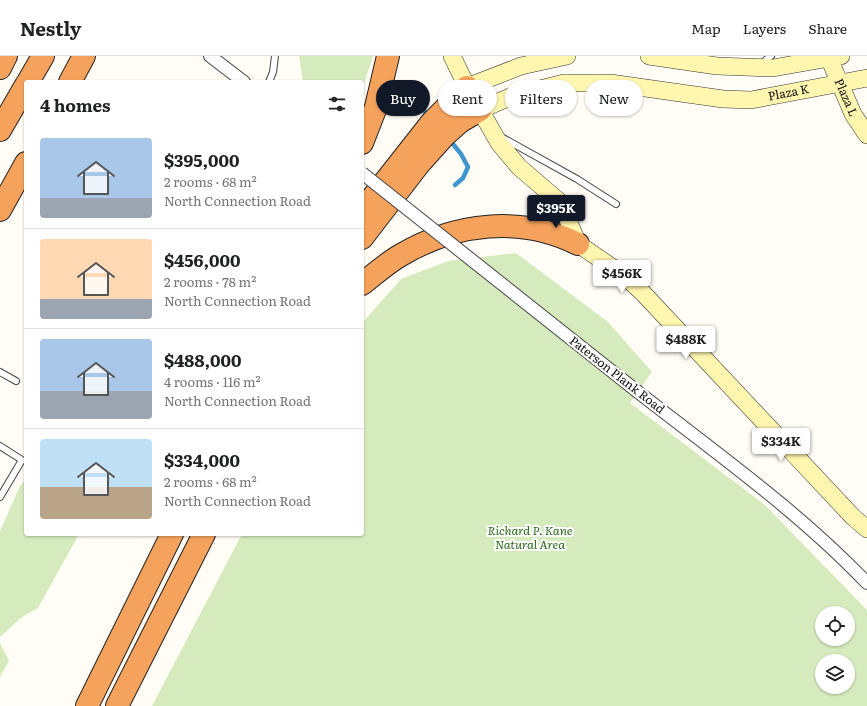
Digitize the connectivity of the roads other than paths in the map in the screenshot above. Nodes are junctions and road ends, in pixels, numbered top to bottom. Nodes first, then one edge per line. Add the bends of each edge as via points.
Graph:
1 (6, 56) edge
2 (43, 56) edge
3 (84, 56) edge
4 (210, 56) edge
5 (275, 56) edge
6 (388, 56) edge
7 (452, 56) edge
8 (567, 56) edge
9 (649, 56) edge
10 (831, 56) edge
11 (764, 61) edge
12 (0, 68) edge
13 (867, 78) edge
14 (29, 80) edge
15 (71, 80) edge
16 (241, 80) edge
17 (270, 80) edge
18 (464, 80) edge
19 (485, 80) edge
20 (840, 83) junction
21 (24, 88) edge
22 (497, 103) edge
23 (455, 116) edge
24 (484, 116) edge
25 (451, 117) joint
26 (0, 130) edge
27 (494, 133) junction
28 (867, 134) edge
29 (364, 138) edge
30 (427, 142) junction
31 (24, 167) edge
32 (364, 176) edge
33 (616, 204) dead end
34 (364, 209) edge
35 (0, 210) edge
36 (364, 235) edge
37 (578, 244) junction
38 (364, 282) edge
39 (0, 372) edge
40 (16, 381) dead end
41 (0, 446) edge
42 (0, 497) edge
43 (867, 529) edge
44 (171, 536) edge
45 (203, 536) edge
46 (867, 583) edge
47 (87, 706) edge
48 (117, 706) edge

1 - 12 highway
2 - 14 highway
3 - 15 highway
4 - 16 street
5 - 17 lane via 274,72
6 - 29 highway via 376,107
7 - 18 street
8 - 19 street via 521,66
9 - 11 street via 717,66
10 - 11 street via 773,68
10 - 20 street, Plaza L
13 - 20 street, Plaza K
20 - 22 street, Plaza K via 751,100 723,99 610,83 564,83 512,96
20 - 28 street, Plaza L via 853,114
21 - 26 highway
23 - 25 highway
24 - 27 street
25 - 30 highway
27 - 33 lane
27 - 37 street via 520,167 561,203
30 - 34 highway
30 - 36 highway
31 - 35 highway
32 - 46 street, Paterson Plank Road, bridge via 791,513
37 - 38 highway via 564,236 534,227 488,226 444,236 415,248 388,263
37 - 43 street via 622,274 642,292
39 - 40 lane
41 - 42 lane via 22,460
44 - 47 highway
45 - 48 highway

